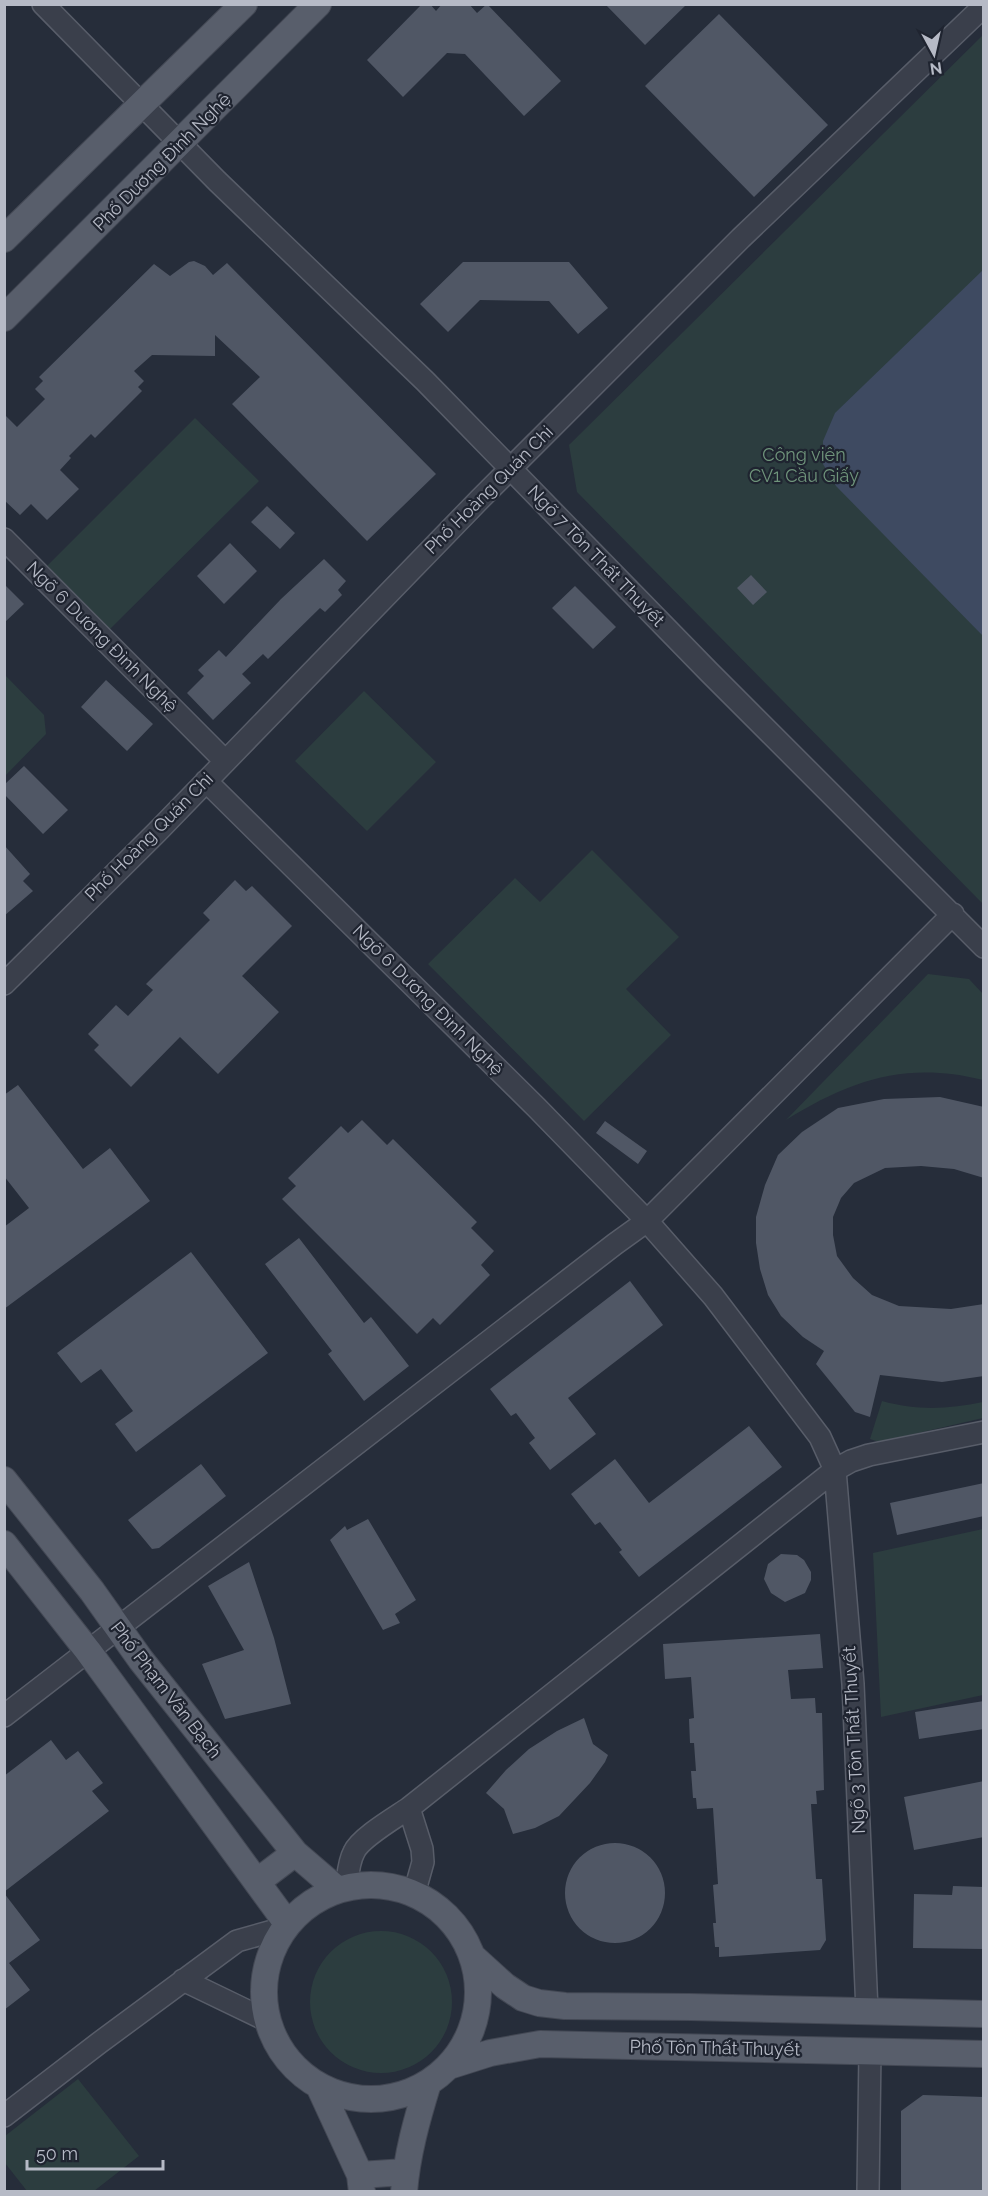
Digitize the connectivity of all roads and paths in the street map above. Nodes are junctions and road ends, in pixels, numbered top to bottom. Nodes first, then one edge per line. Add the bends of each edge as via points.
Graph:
1 (43, 4) edge
2 (244, 4) edge
3 (318, 4) edge
4 (984, 6) edge
5 (142, 103) junction
6 (180, 143) junction
7 (4, 239) edge
8 (4, 318) edge
9 (511, 468) junction
10 (4, 538) edge
11 (225, 760) junction
12 (206, 781) junction
13 (953, 914) junction
14 (984, 947) edge
15 (4, 984) edge
16 (647, 1221) junction
17 (984, 1432) edge
18 (835, 1470) junction
19 (4, 1480) edge
20 (4, 1544) edge
21 (118, 1628) junction
22 (88, 1652) junction
23 (4, 1716) edge
24 (409, 1808) junction
25 (295, 1853) junction
26 (258, 1881) junction
27 (342, 1889) junction
28 (414, 1894) junction
29 (285, 1925) junction
30 (473, 1957) junction
31 (183, 1980) junction
32 (867, 2011) junction
33 (928, 2012) junction
34 (984, 2014) edge
35 (268, 2021) junction
36 (870, 2051) junction
37 (928, 2053) junction
38 (984, 2054) edge
39 (449, 2066) junction
40 (428, 2084) junction
41 (319, 2086) junction
42 (4, 2116) edge
43 (405, 2182) edge
44 (361, 2183) edge
45 (868, 2192) edge

1 - 5 street, Ngõ 7 Tôn Thất Thuyết
2 - 5 main road
3 - 6 main road, Phố Dương Đình Nghệ
4 - 9 street, Phố Hoàng Quán Chi via 741,238
5 - 6 street, Ngõ 7 Tôn Thất Thuyết
5 - 7 main road
6 - 8 main road, Phố Dương Đình Nghệ
6 - 9 street, Ngõ 7 Tôn Thất Thuyết
9 - 11 street, Phố Hoàng Quán Chi
9 - 13 street, Ngõ 7 Tôn Thất Thuyết
10 - 11 street, Ngõ 6 Dương Đình Nghệ
11 - 12 street, Phố Hoàng Quán Chi
12 - 15 street, Phố Hoàng Quán Chi
12 - 16 street, Ngõ 6 Dương Đình Nghệ
13 - 14 street, Ngõ 7 Tôn Thất Thuyết
13 - 16 street
16 - 18 street, Ngõ 6 Dương Đình Nghệ via 713,1296 820,1437
16 - 21 street
17 - 18 street via 869,1455
18 - 24 street
18 - 32 street, Ngõ 3 Tôn Thất Thuyết via 853,1683
19 - 21 main road, Phố Phạm Văn Bạch
20 - 22 main road, Phố Phạm Văn Bạch
21 - 22 street
21 - 25 main road, Phố Phạm Văn Bạch
22 - 23 street
22 - 26 main road, Phố Phạm Văn Bạch
24 - 27 street via 355,1849
24 - 28 street via 423,1862
25 - 26 main road
25 - 27 main road, Phố Phạm Văn Bạch
26 - 29 main road, Phố Phạm Văn Bạch
27 - 28 main road via 385,1886
27 - 29 main road via 320,1898
28 - 30 main road via 431,1902 449,1918
29 - 31 street via 237,1941
29 - 35 main road via 265,1975 263,1996
30 - 32 main road via 505,1986 538,2003
30 - 39 main road via 479,1992 474,2026 464,2048
31 - 35 street
31 - 42 street
32 - 33 main road
33 - 34 main road
33 - 37 main road
35 - 41 main road via 286,2058
36 - 37 main road, Phố Tôn Thất Thuyết
36 - 39 main road, Phố Tôn Thất Thuyết via 540,2044 490,2053
36 - 45 street
37 - 38 main road, Phố Tôn Thất Thuyết
39 - 40 main road
40 - 41 main road via 391,2098 366,2099
40 - 43 main road
41 - 44 main road
43 - 44 main road

